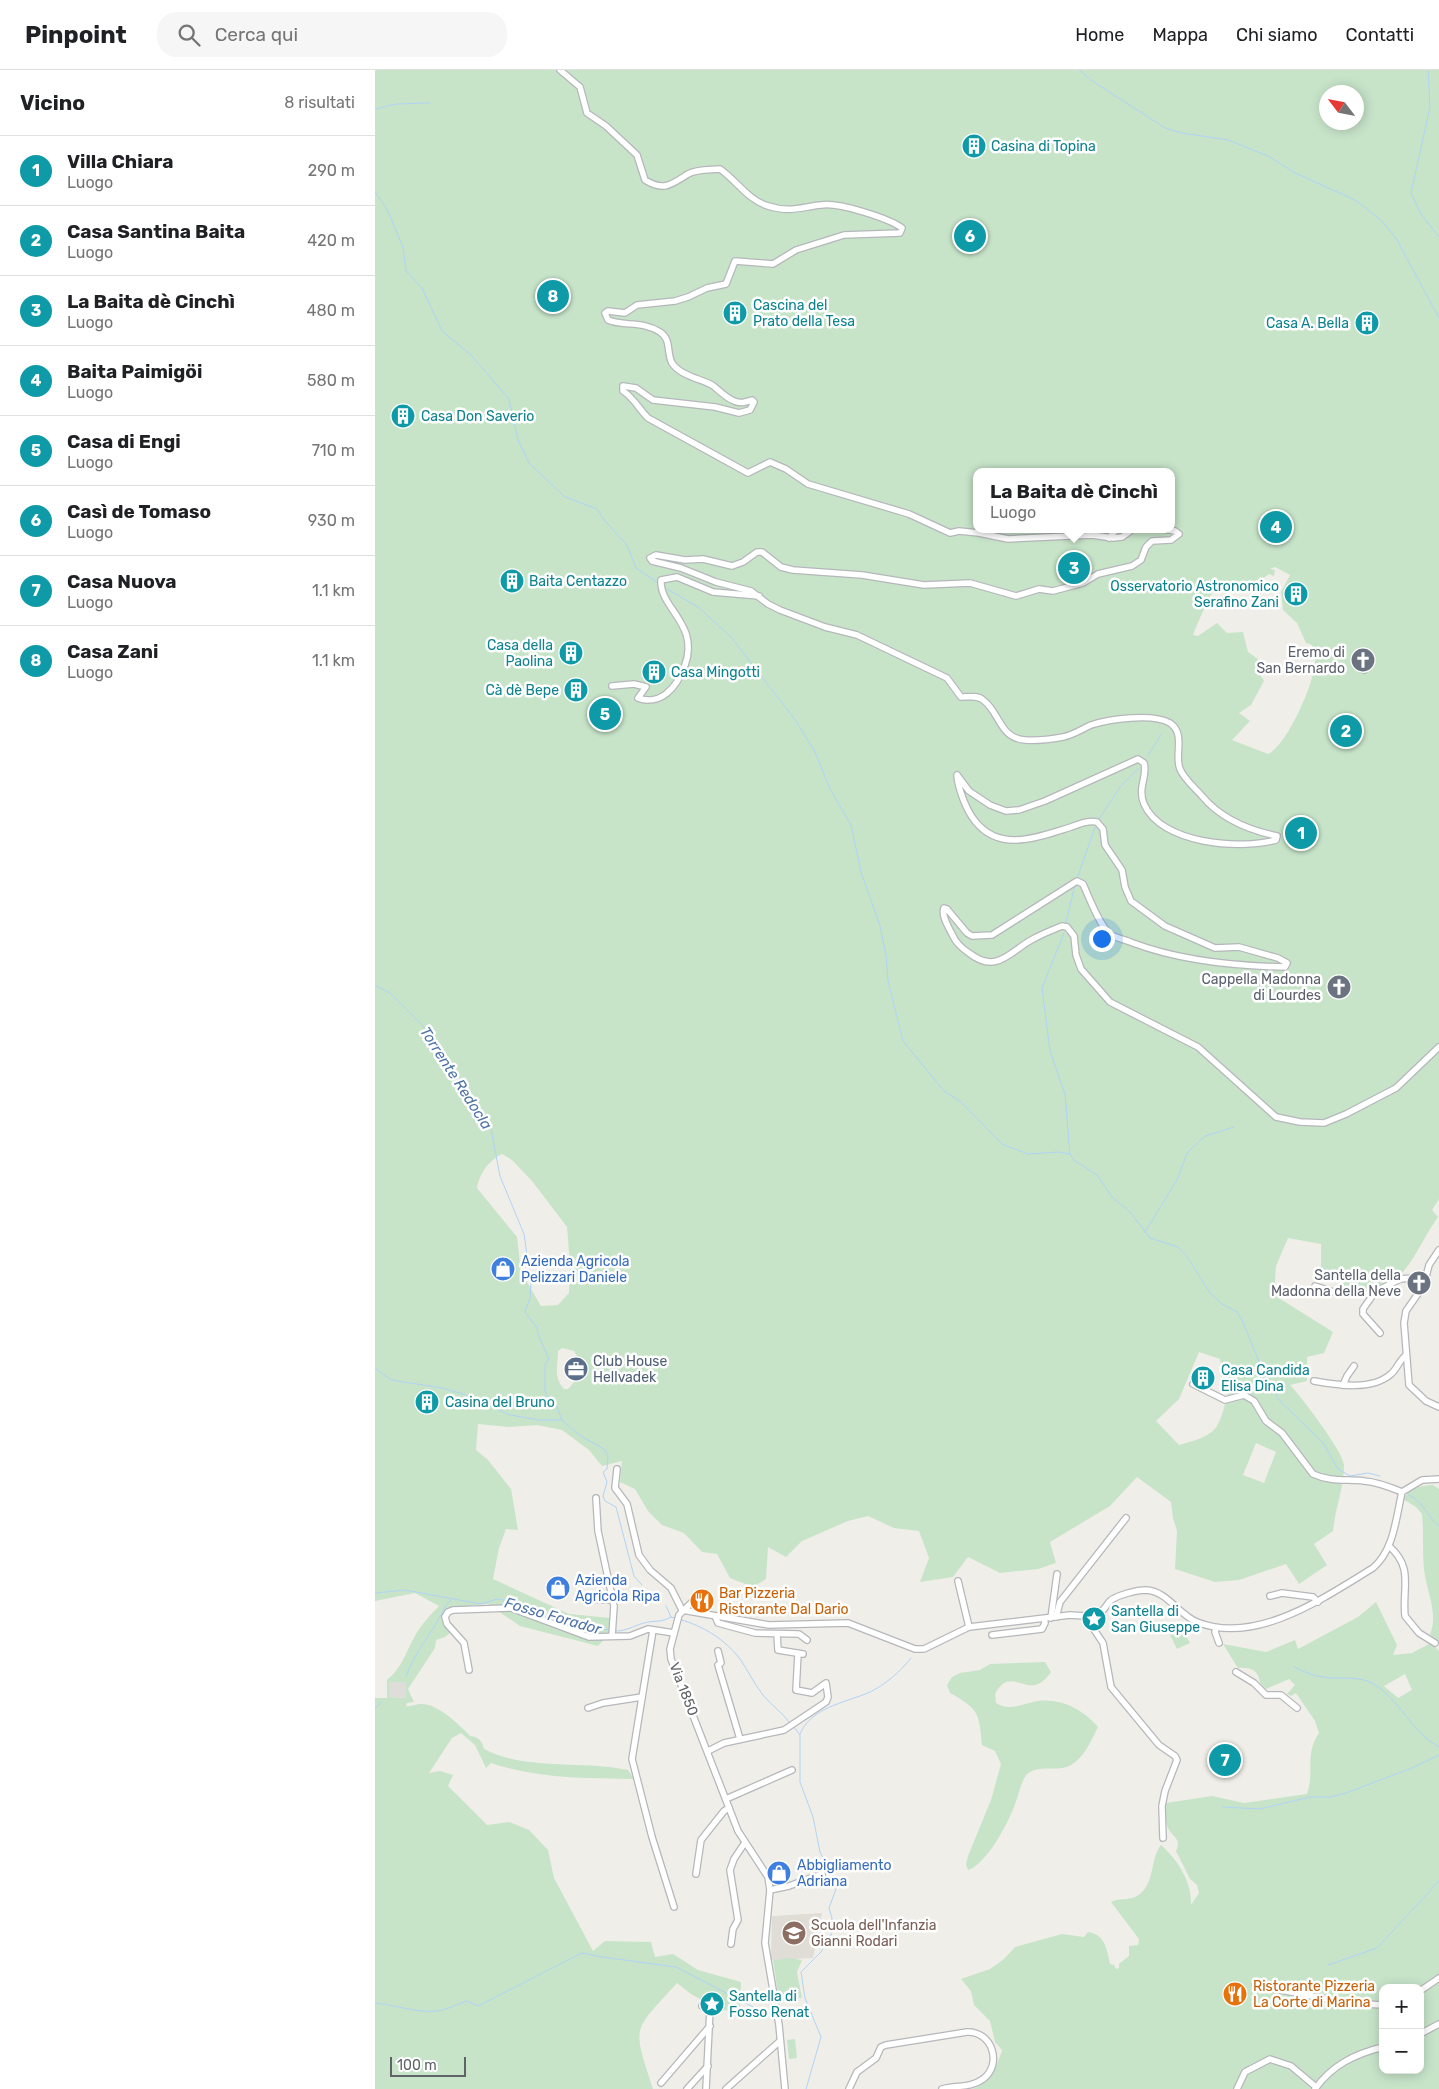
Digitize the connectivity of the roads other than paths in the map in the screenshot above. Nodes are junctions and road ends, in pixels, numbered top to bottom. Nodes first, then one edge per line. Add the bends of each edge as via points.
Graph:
1 (560, 70) edge
2 (1175, 531) edge
3 (973, 533) edge
4 (979, 533) edge
5 (1114, 533) edge
6 (1128, 533) edge
7 (1109, 538) junction
8 (759, 596) junction
9 (612, 686) dead end
10 (1439, 1047) edge
11 (1439, 1250) edge
12 (1425, 1278) junction
13 (1315, 1286) dead end
14 (1375, 1292) junction
15 (1380, 1333) dead end
16 (1405, 1356) junction
17 (1355, 1366) dead end
18 (1315, 1381) dead end
19 (1193, 1384) dead end
20 (1343, 1386) junction
21 (1439, 1407) edge
22 (617, 1469) dead end
23 (1439, 1479) edge
24 (1402, 1492) junction
25 (596, 1498) dead end
26 (1126, 1518) dead end
27 (1389, 1546) junction
28 (1057, 1574) dead end
29 (958, 1581) dead end
30 (1269, 1596) dead end
31 (587, 1599) dead end
32 (613, 1600) junction
33 (694, 1600) dead end
34 (1318, 1602) junction
35 (681, 1612) junction
36 (715, 1616) junction
37 (1085, 1616) junction
38 (1054, 1618) junction
39 (1044, 1619) junction
40 (969, 1628) junction
41 (1216, 1628) junction
42 (653, 1630) junction
43 (674, 1633) junction
44 (777, 1634) junction
45 (991, 1635) dead end
46 (612, 1636) junction
47 (807, 1640) dead end
48 (1219, 1643) dead end
49 (1435, 1643) dead end
50 (718, 1651) dead end
51 (469, 1670) dead end
52 (1236, 1672) dead end
53 (641, 1697) junction
54 (588, 1708) dead end
55 (1297, 1708) dead end
56 (740, 1739) junction
57 (708, 1751) junction
58 (792, 1770) dead end
59 (726, 1799) junction
60 (729, 1808) junction
61 (1163, 1838) dead end
62 (745, 1844) junction
63 (696, 1874) dead end
64 (822, 1874) dead end
65 (770, 1890) junction
66 (674, 1907) dead end
67 (731, 1944) dead end
68 (1439, 1978) edge
69 (1255, 1985) dead end
70 (1424, 1989) edge
71 (1379, 2005) edge
72 (702, 2006) dead end
73 (1439, 2024) edge
74 (710, 2026) junction
75 (1424, 2032) edge
76 (780, 2041) junction
77 (1379, 2048) edge
78 (708, 2066) junction
79 (661, 2083) dead end
80 (1316, 2088) edge
81 (687, 2089) edge
82 (706, 2089) edge
83 (726, 2089) edge
84 (785, 2089) edge
85 (849, 2089) edge
86 (942, 2089) edge
87 (1237, 2089) edge

1 - 3 street via 580,87 587,113 637,155 645,180 651,184 669,185 688,174 720,169 748,195 769,207 793,211 822,204 847,206 902,228 900,233 844,235 796,250 773,264 735,261 726,284 675,301 637,305 625,313 608,311 605,316 616,323 639,324 663,334 677,369 710,384 733,401 754,402 750,410 739,413 653,400 636,388 623,386 623,391 639,409 648,418 748,473 770,462 808,484 909,514 941,530
2 - 8 street via 1179,534 1171,540 1152,541 1141,560 1132,566 1098,574 1083,583 1053,591 1039,589 1016,596 970,583 924,585 862,575 793,570 781,567 761,552 732,566 703,559 685,560 656,555 651,558 716,582 742,587
4 - 7 street via 1008,539 1092,535
5 - 7 street
6 - 7 street
8 - 9 street via 713,592 677,577 661,580 663,592 688,635 689,647 681,676 660,698 638,698 647,687 641,685
8 - 10 street via 780,610 825,628 857,635 947,678 961,697 985,701 1004,731 1015,738 1065,737 1093,725 1126,718 1170,723 1178,736 1181,770 1206,802 1246,828 1277,836 1276,840 1269,842 1242,845 1203,841 1176,832 1150,814 1144,804 1140,791 1146,770 1138,759 1019,810 1006,811 976,797 957,774 970,814 987,833 1009,840 1029,840 1097,822 1103,830 1105,845 1122,870 1131,901 1165,926 1215,948 1239,947 1287,963 1285,966 1265,966 1196,960 1152,950 1110,934 1083,884 1077,881 986,936 967,933 944,908 954,940 970,954 981,961 997,961 1010,957 1032,939 1062,926 1067,927 1074,936 1081,969 1110,1002 1198,1047 1269,1112 1284,1119 1324,1123 1346,1114 1396,1088
11 - 12 street
12 - 14 street via 1400,1279
12 - 16 street via 1424,1285 1406,1311
13 - 14 street via 1348,1294
14 - 15 street via 1363,1314
16 - 20 street via 1390,1375 1379,1382
16 - 21 street via 1409,1385 1426,1401
17 - 20 street
18 - 20 street
19 - 24 street via 1225,1400 1244,1396 1251,1399 1313,1474 1338,1481 1363,1481
22 - 35 street via 618,1495 627,1504 639,1555 650,1570 671,1588
23 - 24 street via 1422,1480
24 - 27 street
25 - 32 street via 598,1531
26 - 38 street via 1060,1602
27 - 34 street via 1373,1568
27 - 49 street via 1403,1563 1406,1573 1405,1616 1419,1632
28 - 38 street
29 - 40 street
30 - 34 street via 1289,1593 1313,1597
31 - 32 street
32 - 46 street
33 - 35 street
34 - 41 street via 1260,1624
35 - 36 street
35 - 43 street, Via 1850
36 - 40 street via 769,1625 848,1622 915,1649 923,1649
36 - 44 street via 718,1622 755,1633
37 - 38 street
37 - 41 street via 1101,1612 1114,1598 1148,1590 1161,1595 1195,1622
37 - 61 street via 1103,1644 1111,1687 1159,1745 1177,1760 1163,1799
38 - 39 street
39 - 40 street
39 - 45 street via 1042,1629
41 - 48 street
42 - 43 street
42 - 46 street via 642,1630 631,1636
42 - 53 street
43 - 57 street, Via 1850 via 671,1659
44 - 47 street via 799,1634
44 - 56 street via 778,1650 800,1654 796,1690 812,1693 826,1683 826,1702 786,1729
46 - 51 street via 589,1637 507,1607 448,1612 445,1617 447,1624 464,1643
50 - 56 street via 721,1663 718,1665
52 - 55 street via 1254,1683 1261,1693 1281,1695
53 - 54 street via 603,1702
53 - 66 street via 632,1759
56 - 57 street
57 - 59 street, Via 1850
58 - 59 street
59 - 60 street, Via 1850
60 - 62 street, Via 1850
60 - 63 street via 701,1840
62 - 65 street, Via 1850 via 768,1877
62 - 67 street via 730,1870 738,1920
64 - 65 street
65 - 76 street, Via 1850 via 765,1943
68 - 70 street
69 - 71 street via 1348,2003
72 - 74 street via 710,2009
73 - 75 street
74 - 78 street
74 - 79 street
76 - 83 street
76 - 84 street, Via 1850
77 - 80 street via 1351,2057 1331,2070
78 - 81 street
78 - 82 street
80 - 87 street via 1291,2066 1269,2059 1245,2072
85 - 86 street via 857,2072 876,2058 881,2047 972,2032 980,2034 991,2047 993,2061 988,2074 968,2086

